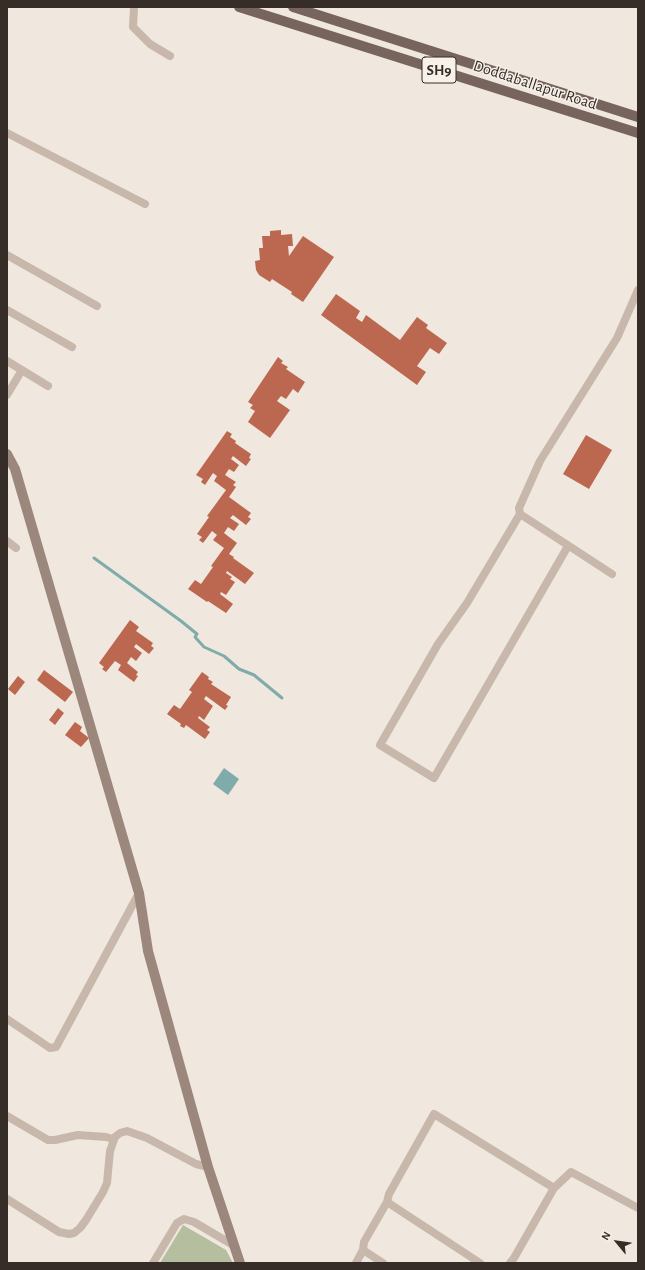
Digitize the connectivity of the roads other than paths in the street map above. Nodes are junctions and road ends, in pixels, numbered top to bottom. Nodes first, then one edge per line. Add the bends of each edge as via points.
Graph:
1 (134, 7) edge
2 (239, 7) edge
3 (294, 7) edge
4 (170, 56) dead end
5 (638, 117) edge
6 (7, 133) edge
7 (638, 133) edge
8 (145, 204) dead end
9 (7, 255) edge
10 (638, 290) edge
11 (97, 306) dead end
12 (7, 310) edge
13 (72, 347) dead end
14 (7, 361) edge
15 (22, 370) junction
16 (48, 386) dead end
17 (7, 395) edge
18 (7, 454) edge
19 (520, 514) junction
20 (7, 541) edge
21 (568, 546) junction
22 (16, 548) dead end
23 (612, 574) dead end
24 (139, 893) junction
25 (7, 1019) edge
26 (7, 1116) edge
27 (113, 1139) junction
28 (208, 1167) junction
29 (554, 1188) junction
30 (7, 1200) edge
31 (387, 1202) junction
32 (638, 1208) edge
33 (233, 1244) junction
34 (363, 1250) junction
35 (153, 1263) edge
36 (240, 1263) edge
37 (356, 1263) edge
38 (383, 1263) edge
39 (480, 1263) edge
40 (510, 1263) edge

1 - 4 street via 133,27 150,44
2 - 7 main road, Doddaballapur Road / SH9
3 - 5 main road, Doddaballapur Road / SH9
6 - 8 street
9 - 11 street
10 - 19 street via 617,338 540,462 520,508
12 - 13 street
14 - 15 street
15 - 16 street
15 - 17 street
18 - 24 main road via 15,469
19 - 21 street
19 - 21 street via 467,603 438,644 380,745 434,778
20 - 22 street
21 - 23 street
24 - 25 street via 56,1047 50,1048
24 - 28 main road via 148,951
26 - 27 street via 48,1140 78,1135
27 - 28 street via 120,1133 132,1132 196,1164
27 - 30 street via 107,1183 86,1220 74,1233 59,1232
28 - 33 main road
29 - 31 street via 434,1114 389,1194
29 - 32 street via 571,1172
29 - 40 street
31 - 34 street via 364,1242
31 - 39 street
33 - 35 street via 184,1219 177,1223
33 - 36 main road
34 - 37 street
34 - 38 street

